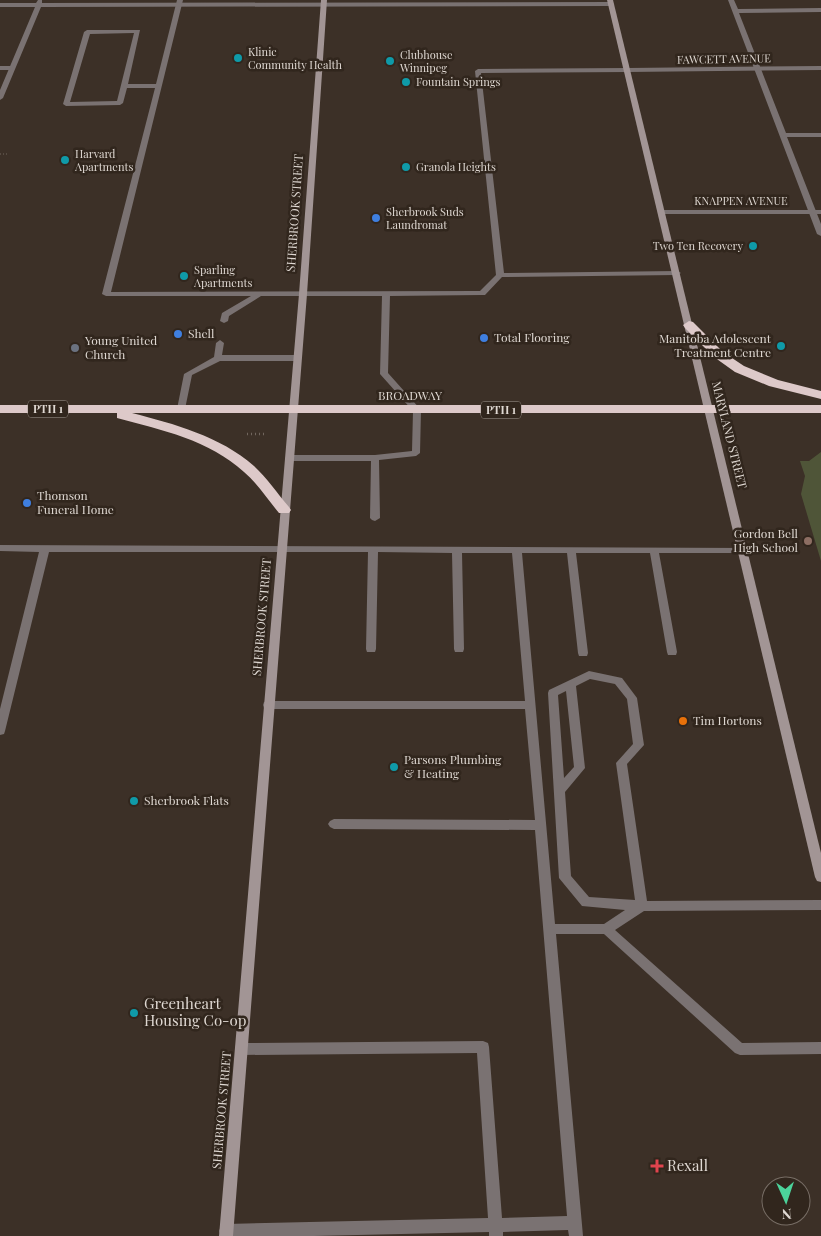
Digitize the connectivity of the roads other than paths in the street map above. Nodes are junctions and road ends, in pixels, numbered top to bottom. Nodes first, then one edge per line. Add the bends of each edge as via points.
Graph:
1 (730, 0) edge
2 (180, 2) edge
3 (324, 2) edge
4 (472, 2) edge
5 (611, 2) edge
6 (39, 3) edge
7 (0, 5) edge
8 (821, 10) edge
9 (735, 11) junction
10 (0, 68) edge
11 (12, 68) junction
12 (821, 68) edge
13 (756, 69) junction
14 (628, 70) junction
15 (124, 86) junction
16 (159, 86) junction
17 (0, 98) edge
18 (821, 135) edge
19 (782, 136) junction
20 (662, 212) junction
21 (817, 212) edge
22 (821, 234) edge
23 (676, 273) junction
24 (500, 275) junction
25 (386, 293) junction
26 (258, 294) junction
27 (303, 294) junction
28 (224, 321) dead end
29 (689, 325) junction
30 (220, 343) dead end
31 (218, 358) junction
32 (297, 358) junction
33 (821, 395) edge
34 (0, 408) edge
35 (96, 409) junction
36 (181, 409) junction
37 (710, 409) junction
38 (293, 410) junction
39 (417, 410) junction
40 (821, 410) edge
41 (289, 458) junction
42 (375, 458) junction
43 (284, 510) junction
44 (374, 518) dead end
45 (0, 548) edge
46 (45, 548) junction
47 (281, 548) junction
48 (374, 549) junction
49 (457, 550) junction
50 (517, 550) junction
51 (571, 550) junction
52 (654, 550) junction
53 (744, 550) junction
54 (371, 649) dead end
55 (459, 649) dead end
56 (672, 652) dead end
57 (583, 653) dead end
58 (570, 684) junction
59 (268, 705) junction
60 (530, 705) junction
61 (0, 731) edge
62 (559, 791) junction
63 (334, 824) dead end
64 (540, 825) junction
65 (821, 877) edge
66 (821, 905) edge
67 (642, 906) junction
68 (549, 929) junction
69 (606, 929) junction
70 (821, 1048) edge
71 (241, 1049) junction
72 (575, 1230) edge
73 (496, 1231) edge
74 (365, 1232) edge
75 (226, 1234) edge

1 - 9 street
2 - 3 street
2 - 6 street
2 - 16 street
3 - 4 street
3 - 27 main road, SHERBROOK STREET
4 - 5 street
5 - 14 main road, MARYLAND STREET
6 - 7 street
6 - 11 street
8 - 9 street
9 - 13 street
10 - 11 street
11 - 17 street
12 - 13 street, FAWCETT AVENUE
13 - 14 street, FAWCETT AVENUE
13 - 19 street
14 - 20 main road, MARYLAND STREET
14 - 24 street, FAWCETT AVENUE via 478,71
15 - 15 street via 120,103 66,104 87,32 138,31
15 - 16 street
16 - 26 street via 106,294
18 - 19 street
19 - 21 street
20 - 21 street, KNAPPEN AVENUE
20 - 23 main road, MARYLAND STREET
21 - 22 street
23 - 24 street
23 - 29 main road, MARYLAND STREET
24 - 25 street via 482,293
25 - 27 street
25 - 39 street via 384,374
26 - 27 street
26 - 28 street via 225,315
27 - 32 main road, SHERBROOK STREET
29 - 33 highway via 721,357 738,368
29 - 37 main road, MARYLAND STREET
30 - 31 street
31 - 32 street
31 - 36 street via 188,374
32 - 38 main road, SHERBROOK STREET
34 - 35 highway, BROADWAY / PTH 1
35 - 36 highway, BROADWAY / PTH 1
35 - 43 highway via 176,428 218,446 252,472
36 - 38 highway, BROADWAY / PTH 1
37 - 39 highway, BROADWAY / PTH 1
37 - 40 highway, BROADWAY / PTH 1
37 - 53 main road, MARYLAND STREET
38 - 39 highway, BROADWAY / PTH 1
38 - 41 main road, SHERBROOK STREET
39 - 42 street via 416,452
41 - 42 street
41 - 43 main road, SHERBROOK STREET
42 - 44 street
43 - 47 main road, SHERBROOK STREET
45 - 46 street
46 - 47 street
46 - 61 street
47 - 48 street
47 - 59 main road, SHERBROOK STREET
48 - 49 street
48 - 54 street
49 - 50 street
49 - 55 street
50 - 51 street
50 - 60 street
51 - 52 street
51 - 57 street
52 - 53 street
52 - 56 street
53 - 65 main road, MARYLAND STREET
58 - 62 street via 580,768
58 - 62 street via 553,693
58 - 67 street via 589,675 618,681 632,698 639,745 621,763
59 - 60 street
59 - 71 main road, SHERBROOK STREET
60 - 64 street
62 - 67 street via 565,878 586,902
63 - 64 street
64 - 68 street
66 - 67 street
67 - 69 street
68 - 69 street
68 - 72 street
69 - 70 street via 740,1049
71 - 73 street via 483,1047
71 - 75 main road, SHERBROOK STREET
72 - 73 street
73 - 74 street
74 - 75 street

